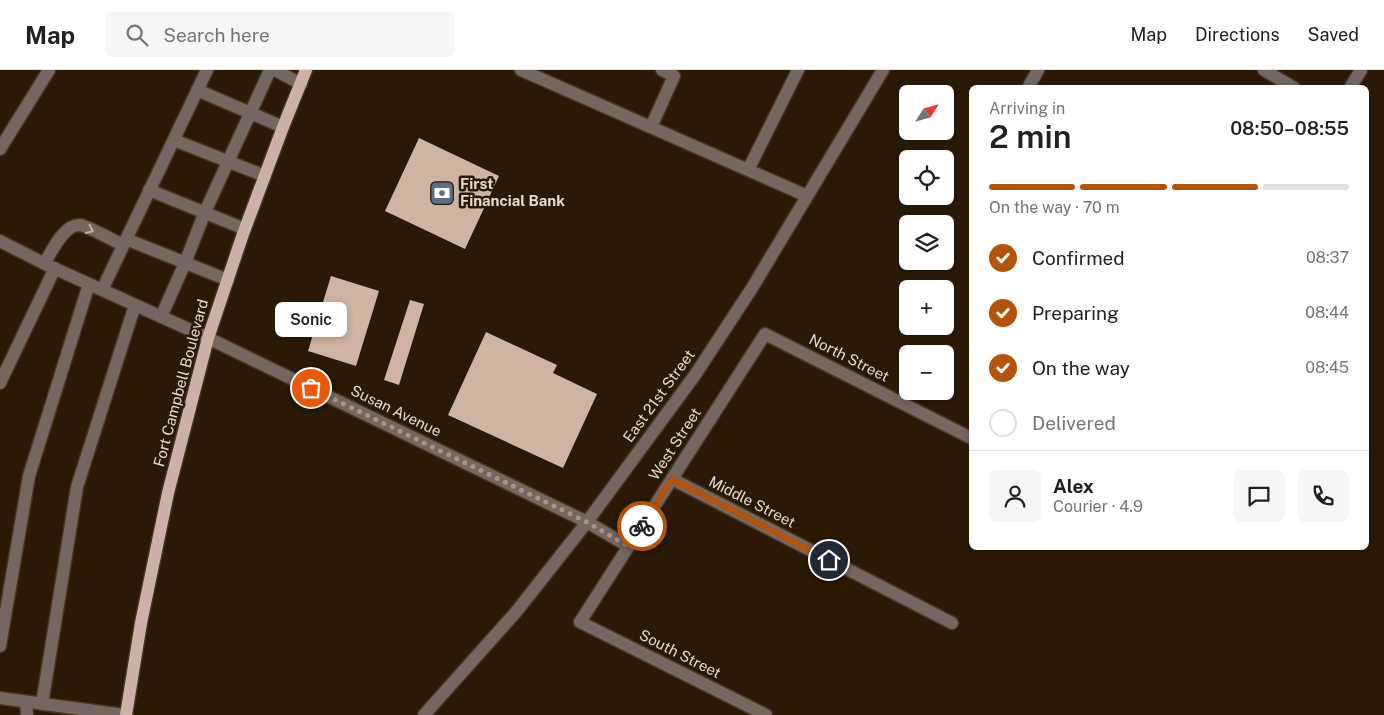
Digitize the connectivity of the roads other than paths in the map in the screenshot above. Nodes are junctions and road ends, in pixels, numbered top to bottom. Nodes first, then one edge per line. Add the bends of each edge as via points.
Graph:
1 (49, 70) edge
2 (207, 70) edge
3 (270, 70) edge
4 (275, 70) edge
5 (306, 70) edge
6 (521, 70) edge
7 (798, 70) edge
8 (882, 70) edge
9 (1038, 70) edge
10 (1264, 70) edge
11 (1361, 70) edge
12 (664, 71) edge
13 (301, 84) junction
14 (1030, 85) edge
15 (1289, 85) edge
16 (1352, 85) edge
17 (198, 90) junction
18 (251, 113) junction
19 (283, 127) junction
20 (651, 127) junction
21 (174, 140) junction
22 (0, 149) edge
23 (229, 161) junction
24 (748, 170) junction
25 (265, 176) junction
26 (149, 190) junction
27 (807, 196) junction
28 (205, 212) junction
29 (246, 229) junction
30 (0, 241) edge
31 (124, 242) junction
32 (185, 263) junction
33 (50, 266) junction
34 (228, 280) junction
35 (88, 284) junction
36 (102, 290) junction
37 (135, 305) junction
38 (161, 317) junction
39 (765, 334) joint
40 (208, 338) junction
41 (0, 383) edge
42 (969, 437) edge
43 (672, 479) junction
44 (587, 522) junction
45 (628, 546) junction
46 (580, 622) joint
47 (952, 623) dead end
48 (0, 646) edge
49 (0, 698) edge
50 (26, 702) junction
51 (42, 704) junction
52 (27, 715) edge
53 (125, 715) edge
54 (424, 715) edge
55 (766, 715) edge

1 - 22 street
2 - 17 street
3 - 18 street
4 - 13 street
5 - 13 main road, Fort Campbell Boulevard
6 - 20 street
7 - 24 street
8 - 27 street, East 21st Street
9 - 14 street
10 - 15 street
11 - 16 street
12 - 20 street via 674,76
13 - 19 main road, Fort Campbell Boulevard
17 - 18 street
17 - 21 street
18 - 19 street
18 - 23 street
19 - 25 main road, Fort Campbell Boulevard
20 - 24 street
21 - 23 street
21 - 26 street
23 - 25 street
23 - 28 street
24 - 27 street
25 - 29 main road, Fort Campbell Boulevard
26 - 28 street
26 - 31 street
27 - 44 street, East 21st Street via 695,375
28 - 29 street
28 - 32 street
29 - 34 main road, Fort Campbell Boulevard
30 - 33 street, Susan Avenue
31 - 32 street
33 -> 31 street via 57,242 71,226 80,225
31 - 36 street
32 - 34 street
32 - 38 street
33 - 35 street, Susan Avenue
33 - 41 street
34 - 40 main road, Fort Campbell Boulevard
35 - 36 street, Susan Avenue
35 - 48 street via 29,476
36 - 37 street, Susan Avenue
37 - 38 street, Susan Avenue
37 - 51 street via 77,487
38 - 40 street, Susan Avenue
39 - 42 street, North Street
39 - 43 street, West Street
40 - 44 street, Susan Avenue
40 - 53 main road, Fort Campbell Boulevard via 166,502
43 - 45 street, West Street
43 - 47 street, Middle Street
44 - 45 street
44 - 54 street, East 21st Street via 516,612
45 - 46 street, West Street
46 - 55 street, South Street
49 - 50 street
50 - 51 street
50 - 52 street
51 - 53 street

